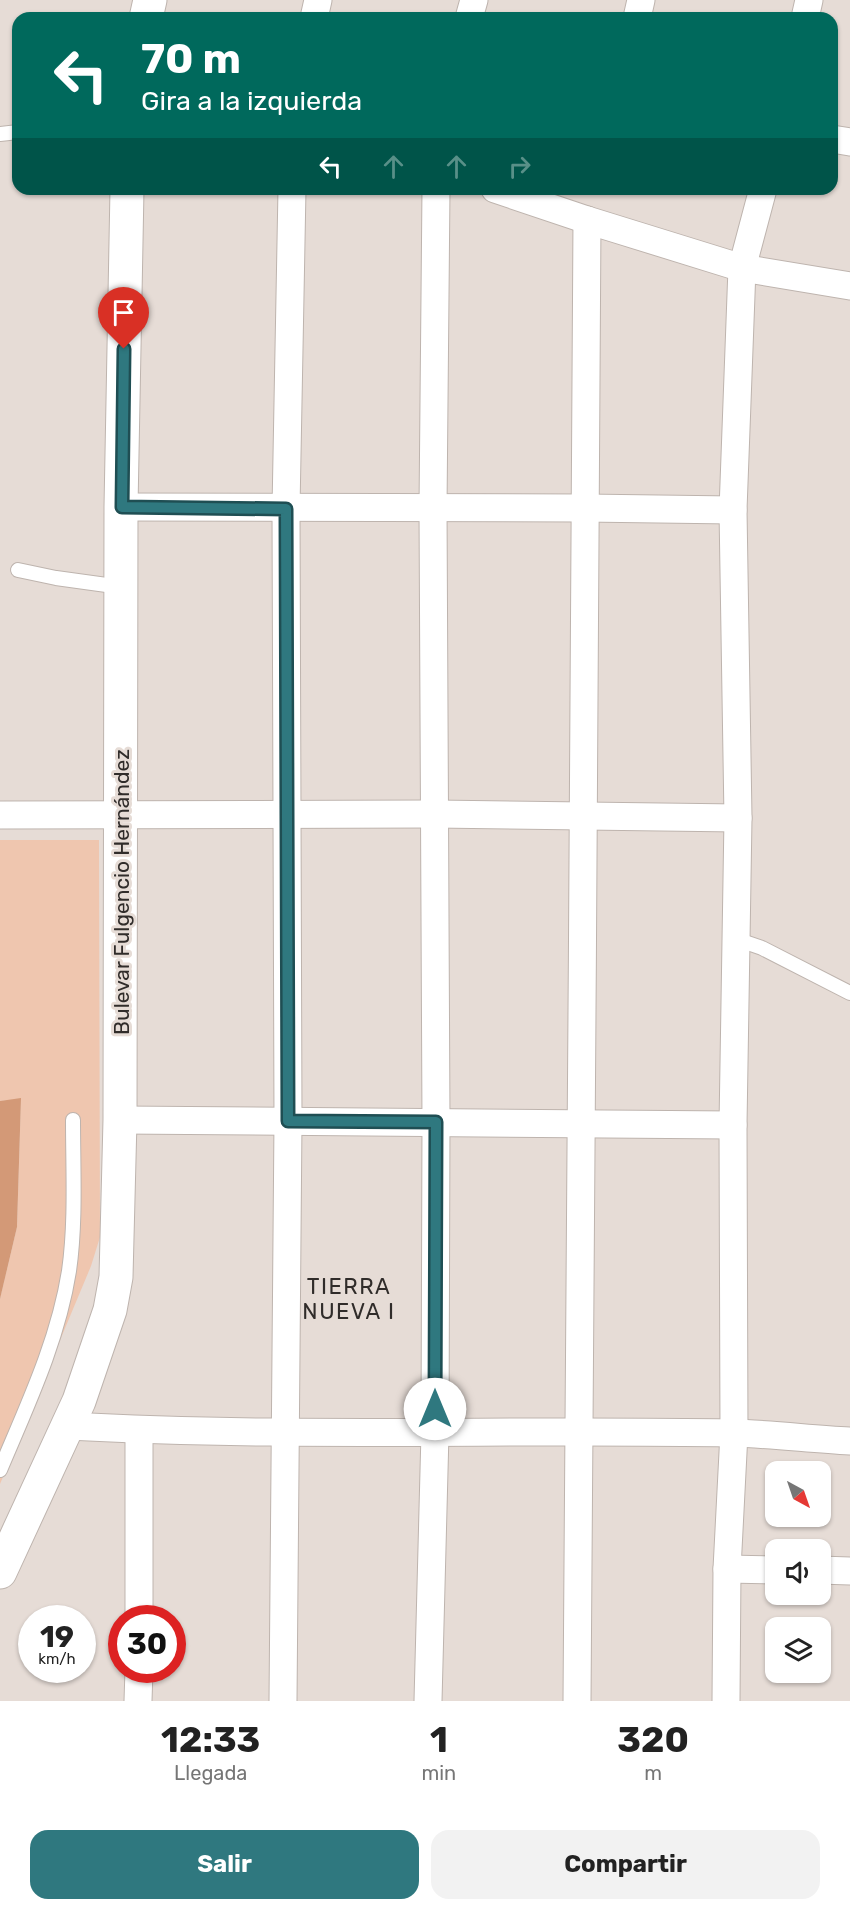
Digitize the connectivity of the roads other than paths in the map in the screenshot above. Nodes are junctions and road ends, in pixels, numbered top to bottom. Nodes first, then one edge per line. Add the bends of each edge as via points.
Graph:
1 (127, 195) edge
2 (292, 195) edge
3 (436, 195) edge
4 (513, 195) edge
5 (761, 195) edge
6 (587, 220) junction
7 (742, 268) junction
8 (850, 286) edge
9 (122, 507) junction
10 (433, 508) junction
11 (584, 508) junction
12 (286, 509) junction
13 (733, 510) junction
14 (18, 570) dead end
15 (121, 587) junction
16 (287, 814) junction
17 (435, 814) junction
18 (0, 815) edge
19 (122, 815) junction
20 (582, 816) junction
21 (738, 818) junction
22 (736, 939) junction
23 (850, 993) edge
24 (73, 1120) dead end
25 (120, 1120) junction
26 (288, 1121) junction
27 (436, 1122) junction
28 (580, 1123) junction
29 (733, 1125) junction
30 (68, 1426) junction
31 (139, 1430) junction
32 (284, 1431) junction
33 (435, 1433) junction
34 (581, 1433) junction
35 (734, 1433) junction
36 (850, 1441) edge
37 (0, 1470) edge
38 (727, 1569) junction
39 (765, 1570) edge
40 (831, 1570) edge
41 (850, 1571) edge
42 (0, 1572) edge
43 (139, 1605) edge
44 (139, 1683) edge
45 (138, 1701) edge
46 (282, 1701) edge
47 (428, 1701) edge
48 (577, 1701) edge
49 (726, 1701) edge

1 - 9 street, Bulevar Fulgencio Hernández
2 - 12 street
3 - 10 street
4 - 6 street
5 - 7 street
6 - 7 street
6 - 11 street
7 - 8 street
7 - 13 street
9 - 12 street
9 - 15 street, Bulevar Fulgencio Hernández
10 - 11 street
10 - 12 street
10 - 17 street
11 - 13 street
11 - 20 street
12 - 16 street
13 - 21 street
14 - 15 lane
15 - 19 street, Bulevar Fulgencio Hernández
16 - 17 street
16 - 19 street
16 - 26 street
17 - 20 street
17 - 27 street
18 - 19 street
19 - 25 street, Bulevar Fulgencio Hernández
20 - 21 street
20 - 28 street
21 - 22 street
22 - 23 lane
22 - 29 street
24 - 37 lane via 72,1236 62,1306
25 - 26 street
25 - 30 street, Bulevar Fulgencio Hernández via 116,1277 101,1341
26 - 27 street
26 - 32 street
27 - 28 street
27 - 33 street
28 - 29 street
28 - 34 street
29 - 35 street
30 - 31 street
30 - 42 street, Bulevar Fulgencio Hernández
31 - 32 street
31 - 43 street
32 - 33 street
32 - 46 street
33 - 34 street
33 - 47 street
34 - 35 street
34 - 48 street
35 - 36 street
35 - 38 street
38 - 39 street
38 - 49 street
40 - 41 street
44 - 45 street

